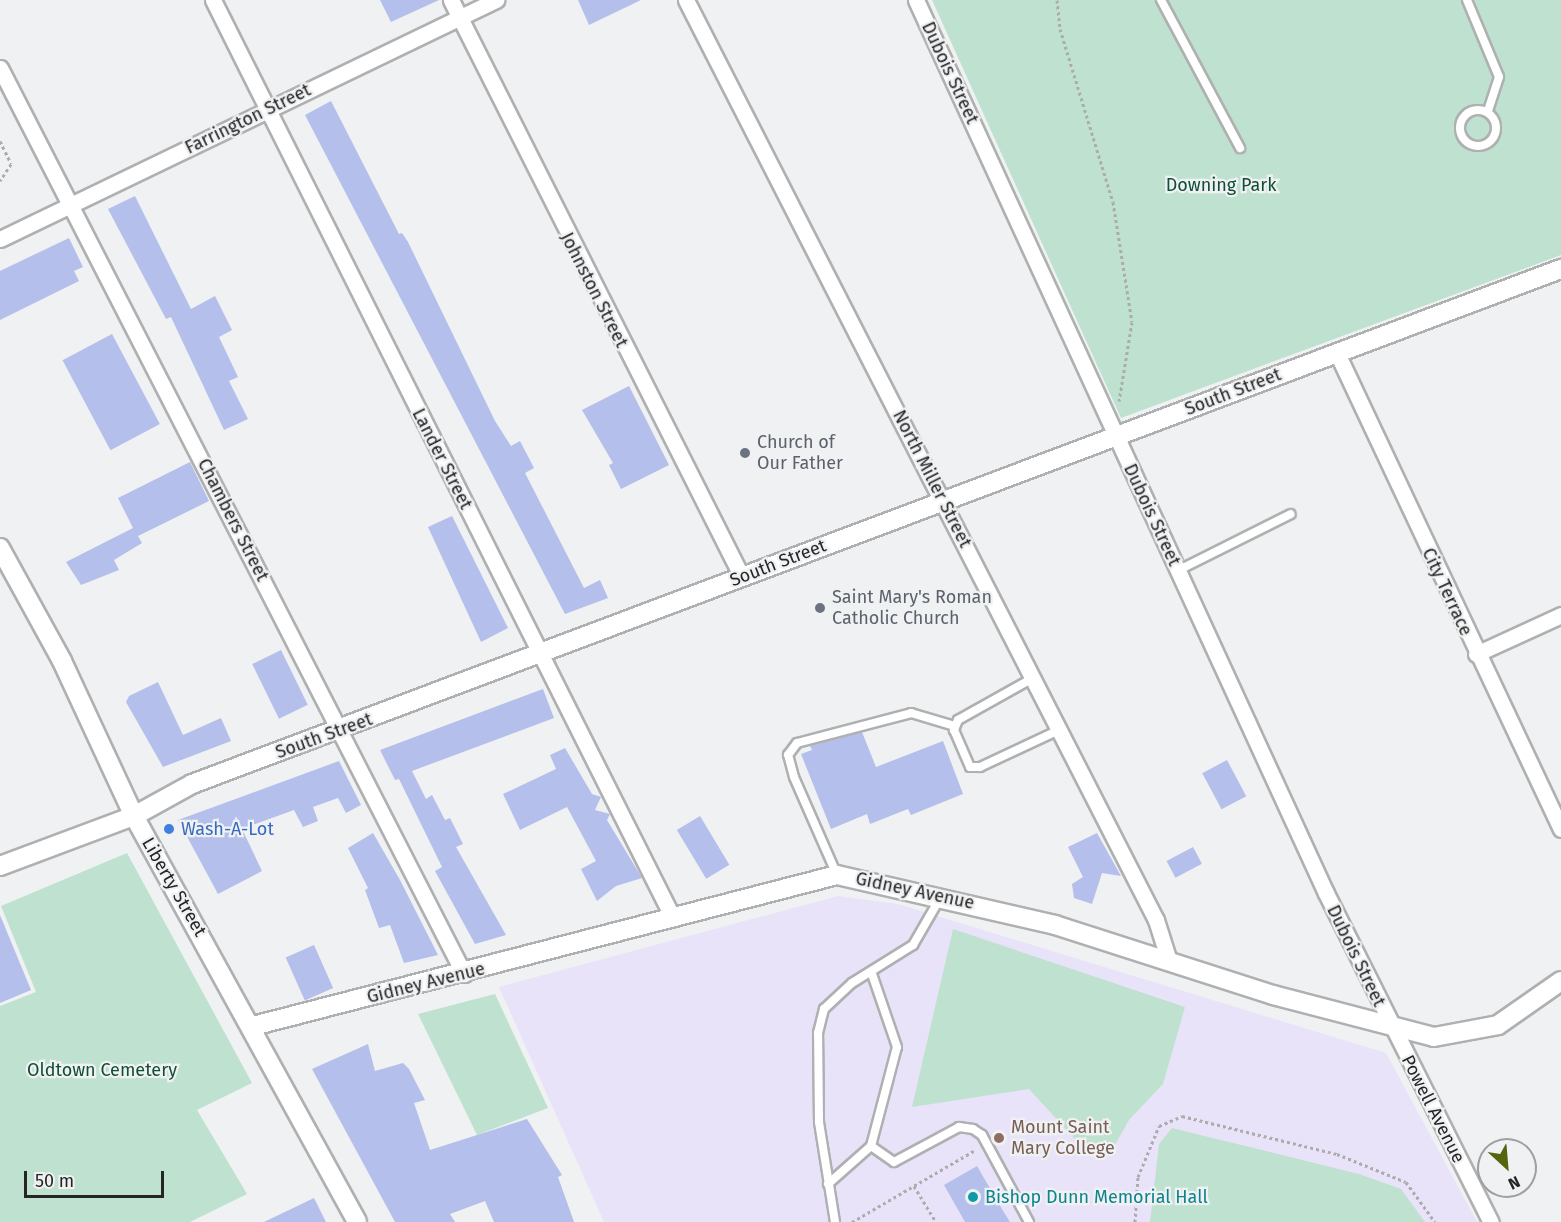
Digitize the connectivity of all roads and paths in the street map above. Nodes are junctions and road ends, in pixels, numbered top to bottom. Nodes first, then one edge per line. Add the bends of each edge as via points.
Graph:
1 (213, 0) edge
2 (451, 0) edge
3 (496, 0) edge
4 (686, 0) edge
5 (916, 0) edge
6 (1057, 0) edge
7 (1161, 0) edge
8 (1467, 0) edge
9 (460, 18) junction
10 (0, 68) edge
11 (266, 111) junction
12 (1488, 111) junction
13 (0, 141) edge
14 (1240, 148) dead end
15 (0, 181) edge
16 (70, 205) junction
17 (0, 239) edge
18 (1561, 269) edge
19 (1337, 353) junction
20 (1119, 404) dead end
21 (1115, 436) junction
22 (944, 501) junction
23 (1291, 514) dead end
24 (0, 548) edge
25 (1177, 571) junction
26 (742, 577) junction
27 (1561, 615) edge
28 (540, 653) junction
29 (1476, 654) junction
30 (1034, 678) junction
31 (955, 726) junction
32 (1060, 729) junction
33 (339, 731) junction
34 (134, 816) junction
35 (1561, 829) edge
36 (0, 867) edge
37 (837, 875) junction
38 (942, 896) junction
39 (673, 918) junction
40 (1168, 961) junction
41 (464, 974) junction
42 (872, 974) junction
43 (1561, 981) edge
44 (253, 1026) junction
45 (1390, 1028) junction
46 (870, 1146) junction
47 (980, 1160) dead end
48 (828, 1184) junction
49 (914, 1186) junction
50 (357, 1222) edge
51 (835, 1222) edge
52 (852, 1222) edge
53 (936, 1222) edge
54 (1029, 1222) edge
55 (1135, 1222) edge
56 (1435, 1222) edge
57 (1491, 1222) edge

1 - 11 street, Lander Street
2 - 9 street, Johnston Street
3 - 9 street, Farrington Street
4 - 22 street, North Miller Street
5 - 21 street, Dubois Street
6 - 20 path via 1060,29 1113,202 1132,322
7 - 14 lane
8 - 12 lane via 1499,77
9 - 11 street, Farrington Street
9 - 26 street, Johnston Street
10 - 16 street, Chambers Street
11 - 16 street, Farrington Street
11 - 28 street, Lander Street
12 - 12 lane via 1464,117 1458,132 1462,140 1473,146 1489,142 1497,129
13 - 15 path via 11,164
16 - 17 street, Farrington Street
16 - 33 street, Chambers Street
18 - 19 street, South Street
19 - 21 street, South Street
19 - 29 street, City Terrace
21 - 22 street, South Street
21 - 25 street, Dubois Street
22 - 26 street, South Street
22 - 30 street, North Miller Street
23 - 25 lane
24 - 34 street, Liberty Street via 62,661
25 - 45 street, Dubois Street
26 - 28 street, South Street
27 - 29 street
28 - 33 street, South Street
28 - 39 street, Lander Street
29 - 35 street, City Terrace
30 - 31 lane via 958,720
30 - 32 street, North Miller Street
31 - 32 lane via 970,767 980,767
31 - 37 lane via 911,713 797,743 788,755 794,777
32 - 40 street, North Miller Street via 1156,920
33 - 34 street, South Street via 192,784
33 - 41 street, Chambers Street
34 - 36 street, South Street
34 - 44 street, Liberty Street
37 - 38 street, Gidney Avenue
37 - 39 street, Gidney Avenue
38 - 40 street, Gidney Avenue via 1055,924
38 - 42 lane via 913,945
39 - 41 street, Gidney Avenue
40 - 45 street, Gidney Avenue
41 - 44 street, Gidney Avenue
42 - 46 lane via 897,1047
42 - 48 lane via 852,982 824,1009 818,1033 819,1122
43 - 45 street, Gidney Avenue via 1498,1025 1472,1033 1434,1037
44 - 50 street, Liberty Street
45 - 57 street, Powell Avenue
46 - 48 lane
46 - 54 lane via 894,1162 959,1127 974,1129 982,1135
47 - 49 path via 975,1150
48 - 51 lane
49 - 52 path
49 - 53 path
55 - 56 path via 1138,1178 1159,1126 1182,1116 1337,1154 1406,1182

